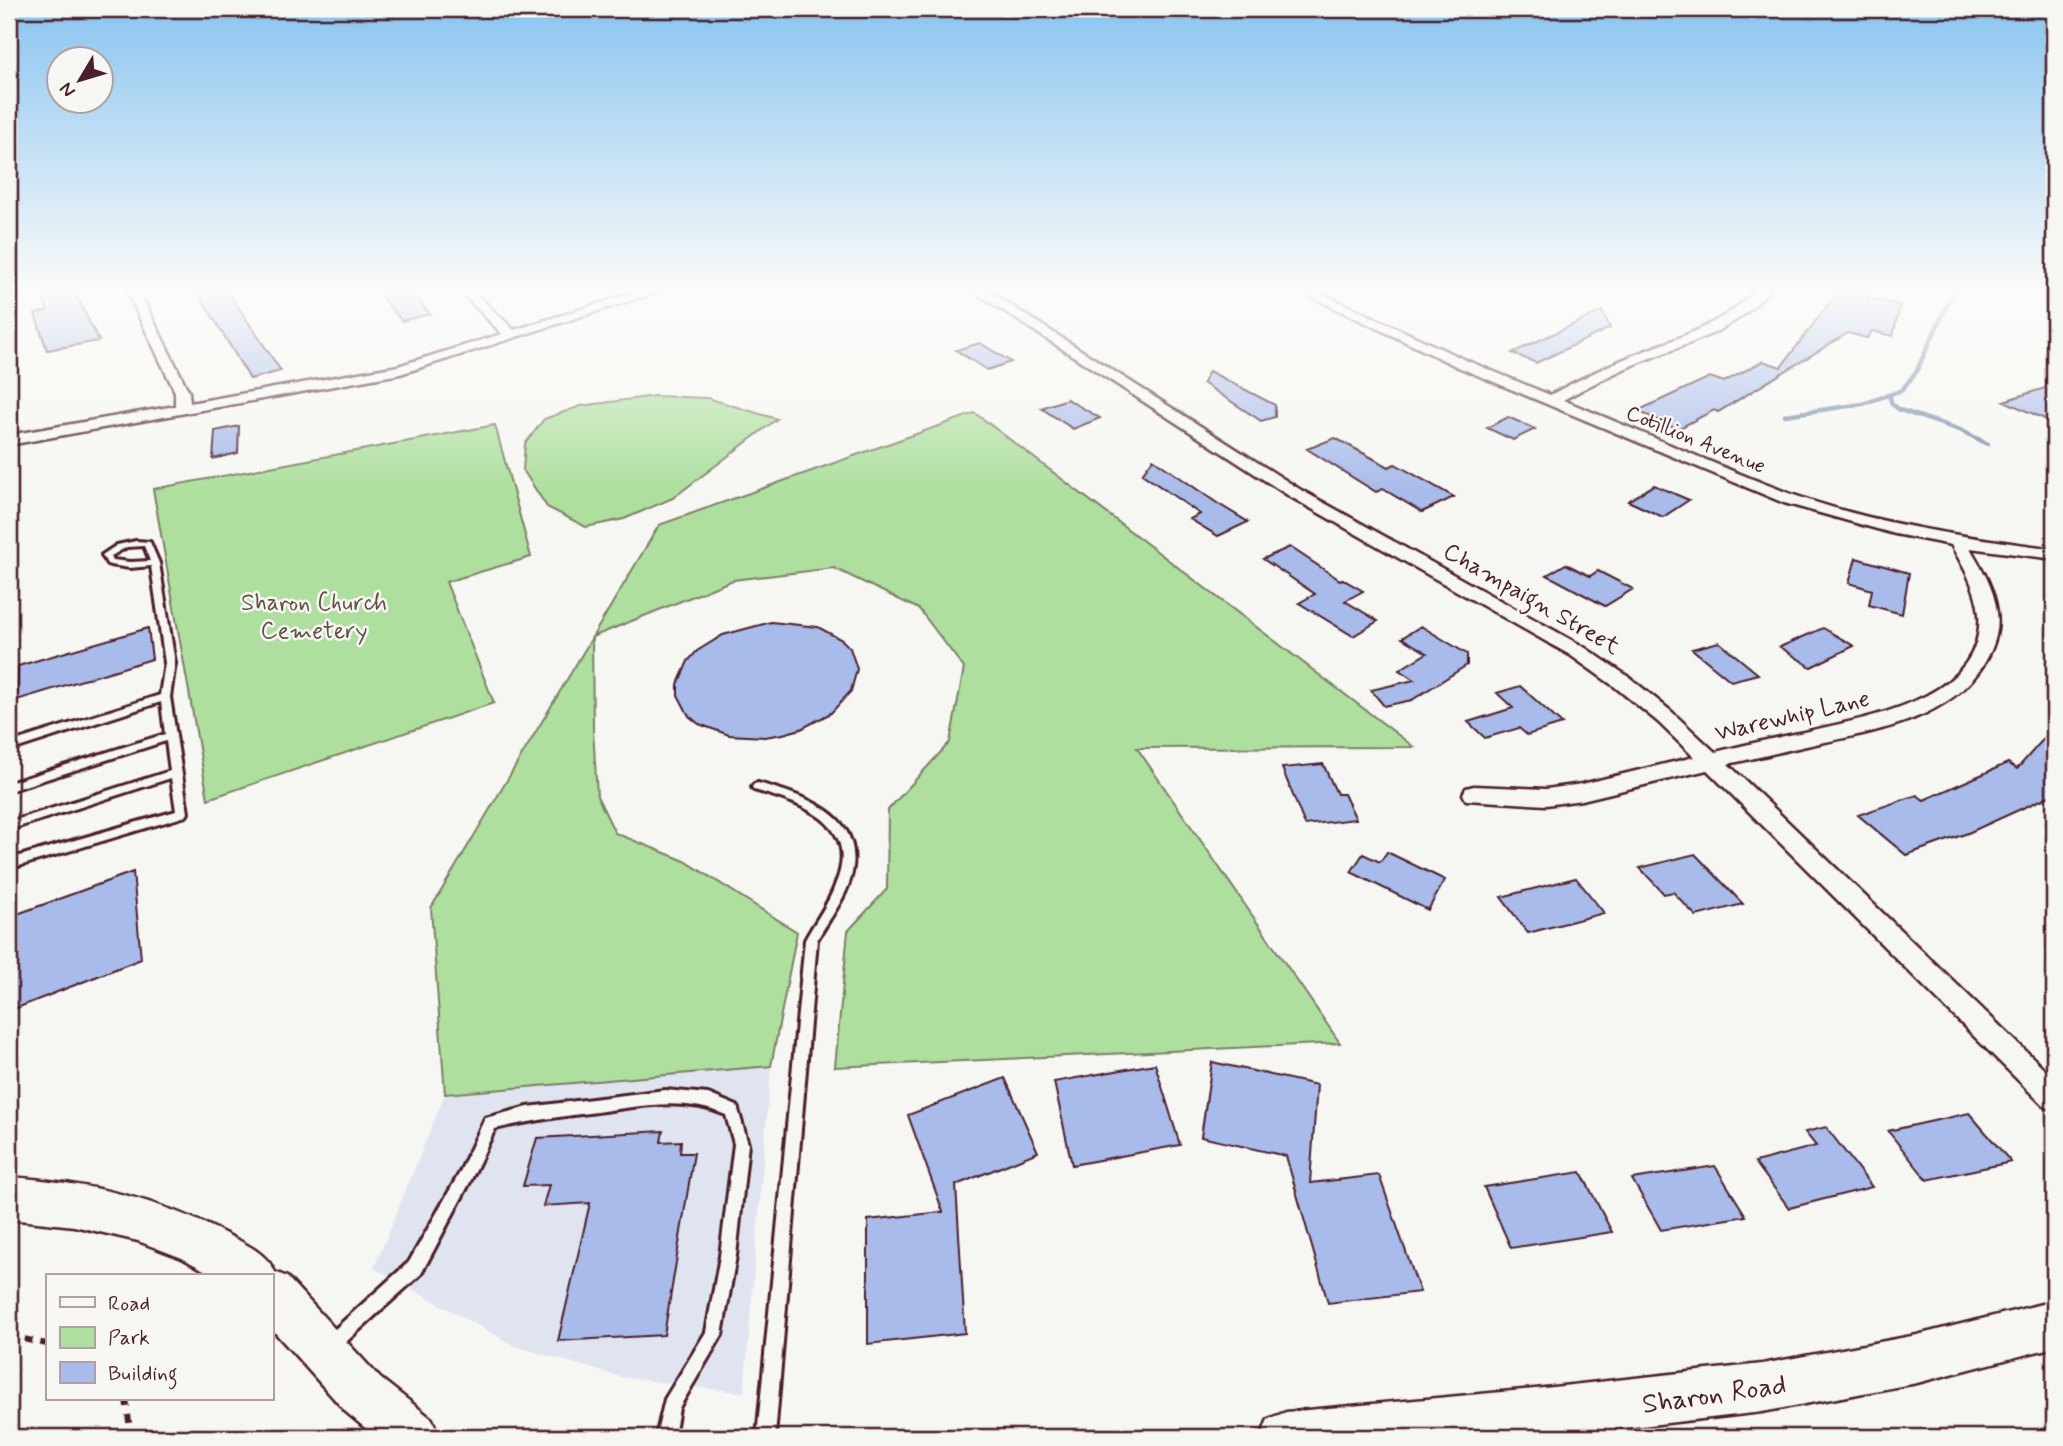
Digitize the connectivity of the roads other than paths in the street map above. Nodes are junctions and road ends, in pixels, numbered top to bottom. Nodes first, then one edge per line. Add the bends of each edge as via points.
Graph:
1 (165, 356) edge
2 (443, 356) edge
3 (1082, 356) edge
4 (1446, 356) edge
5 (1644, 356) edge
6 (1550, 401) junction
7 (181, 410) junction
8 (9, 440) edge
9 (1957, 541) junction
10 (2054, 554) edge
11 (155, 563) junction
12 (165, 697) junction
13 (171, 736) junction
14 (9, 747) edge
15 (1711, 761) junction
16 (176, 773) junction
17 (9, 787) edge
18 (758, 787) dead end
19 (1474, 794) dead end
20 (9, 826) edge
21 (9, 864) edge
22 (2054, 1097) edge
23 (9, 1198) edge
24 (251, 1274) edge
25 (273, 1295) edge
26 (2054, 1324) edge
27 (324, 1350) junction
28 (1543, 1426) edge
29 (414, 1437) edge
30 (665, 1437) edge
31 (766, 1437) edge
32 (1286, 1437) edge

1 - 7 street via 182,392
2 - 7 street via 400,370
3 - 15 street, Champaign Street via 1295,493 1577,651 1633,691
4 - 6 street, Cotillion Avenue
5 - 6 street
6 - 9 street, Cotillion Avenue via 1790,499 1875,524
7 - 8 street
9 - 10 street, Cotillion Avenue
9 - 15 street, Warewhip Lane via 1985,597 1989,622 1976,663 1957,683 1931,702 1897,716
11 - 11 lane via 147,544 116,547 106,555 110,562
11 - 12 lane via 170,663
12 - 13 lane
12 - 14 lane
13 - 16 lane
13 - 17 lane
15 - 19 street, Warewhip Lane via 1582,792 1546,797
15 - 22 street, Champaign Street
16 - 20 lane
16 - 21 lane via 182,813
18 - 31 lane via 801,799 834,821 848,842 845,874 811,940
23 - 24 main road via 119,1212 188,1236
25 - 27 main road
26 - 28 main road, Sharon Road via 1917,1359
27 - 29 main road via 363,1395
27 - 30 lane via 415,1268 490,1123 665,1097 708,1101 732,1111 741,1144 728,1256 714,1335 671,1405
28 - 32 main road, Sharon Road

